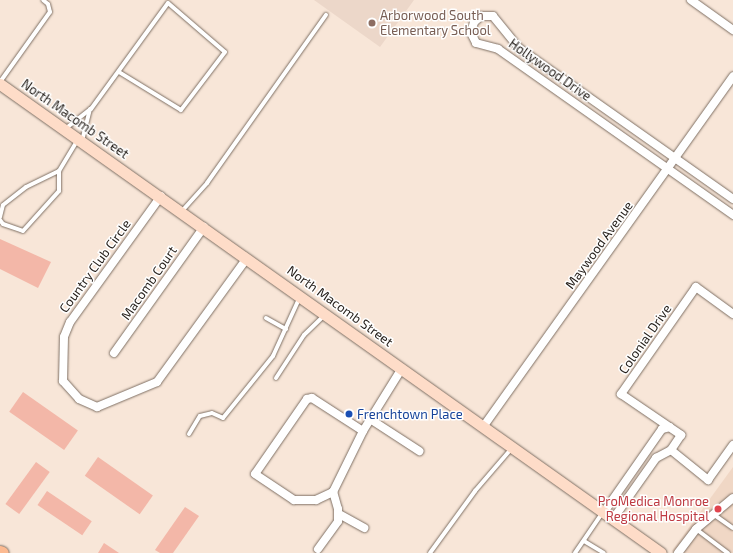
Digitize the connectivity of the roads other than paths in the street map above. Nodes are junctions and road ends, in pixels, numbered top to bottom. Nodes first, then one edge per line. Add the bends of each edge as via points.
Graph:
1 (43, 0) edge
2 (695, 1) edge
3 (169, 2) edge
4 (326, 15) dead end
5 (733, 30) edge
6 (119, 72) junction
7 (733, 76) edge
8 (0, 83) edge
9 (90, 109) junction
10 (65, 130) junction
11 (81, 140) junction
12 (676, 158) junction
13 (668, 169) junction
14 (59, 171) junction
15 (161, 196) junction
16 (733, 199) edge
17 (182, 211) junction
18 (733, 215) edge
19 (0, 217) edge
20 (0, 220) edge
21 (204, 227) junction
22 (247, 258) junction
23 (300, 296) junction
24 (326, 314) junction
25 (733, 314) edge
26 (266, 318) dead end
27 (286, 329) junction
28 (114, 353) dead end
29 (402, 368) junction
30 (276, 378) dead end
31 (370, 419) junction
32 (483, 427) junction
33 (670, 427) junction
34 (363, 431) junction
35 (189, 434) dead end
36 (733, 445) edge
37 (513, 448) junction
38 (672, 450) junction
39 (419, 451) dead end
40 (333, 492) junction
41 (733, 497) edge
42 (604, 512) junction
43 (339, 514) junction
44 (713, 514) junction
45 (613, 519) junction
46 (364, 528) dead end
47 (733, 528) edge
48 (696, 529) junction
49 (584, 541) junction
50 (318, 549) dead end
51 (430, 553) edge
52 (575, 553) edge
53 (604, 553) edge
54 (661, 553) edge
55 (678, 553) edge
56 (728, 553) edge

1 - 8 lane via 48,4 50,12
2 - 5 street
3 - 6 lane
3 - 6 lane via 225,52 181,110
4 - 17 lane via 207,183
6 - 9 lane
7 - 12 street, Maywood Avenue
8 - 10 street, North Macomb Street
9 - 10 lane
9 - 11 lane
10 - 11 street, North Macomb Street
11 - 14 lane
11 - 15 street, North Macomb Street
12 - 13 street, Maywood Avenue
12 - 13 street, Hollywood Drive via 519,48 493,16 481,16 474,22 471,33 476,43 498,49
12 - 16 street, Hollywood Drive
13 - 18 street, Hollywood Drive
13 - 32 street, Maywood Avenue
14 - 19 lane via 26,187 3,205
14 - 20 lane via 59,191 23,231
15 - 17 street, North Macomb Street
15 - 22 street, Country Club Circle via 64,337 62,382 79,399 97,407 157,382
17 - 21 street, North Macomb Street
21 - 22 street, North Macomb Street
21 - 28 street, Macomb Court
22 - 23 street, North Macomb Street
23 - 24 street, North Macomb Street
23 - 27 lane
24 - 29 street, North Macomb Street
24 - 30 lane via 304,335
25 - 33 street, Colonial Drive via 696,287 621,394
26 - 27 lane
27 - 35 lane via 273,356 223,418 212,413 200,416
29 - 31 street
29 - 32 street, North Macomb Street
31 - 34 street
31 - 39 street
32 - 37 street, North Macomb Street
33 - 38 street, Colonial Drive via 681,435
33 - 42 street via 662,429
34 - 40 street
34 - 40 street via 318,401 308,399 254,474 294,500 316,500
36 - 38 street via 708,480
37 - 42 street, North Macomb Street
37 - 51 lane via 475,491
38 - 45 street via 656,458
40 - 43 street
41 - 44 street
42 - 45 street, North Macomb Street
42 - 49 lane
43 - 46 street
43 - 50 street via 338,521
44 - 47 lane
44 - 48 street
45 - 54 street, North Macomb Street
48 - 55 street
48 - 56 lane
49 - 52 lane
49 - 53 lane

